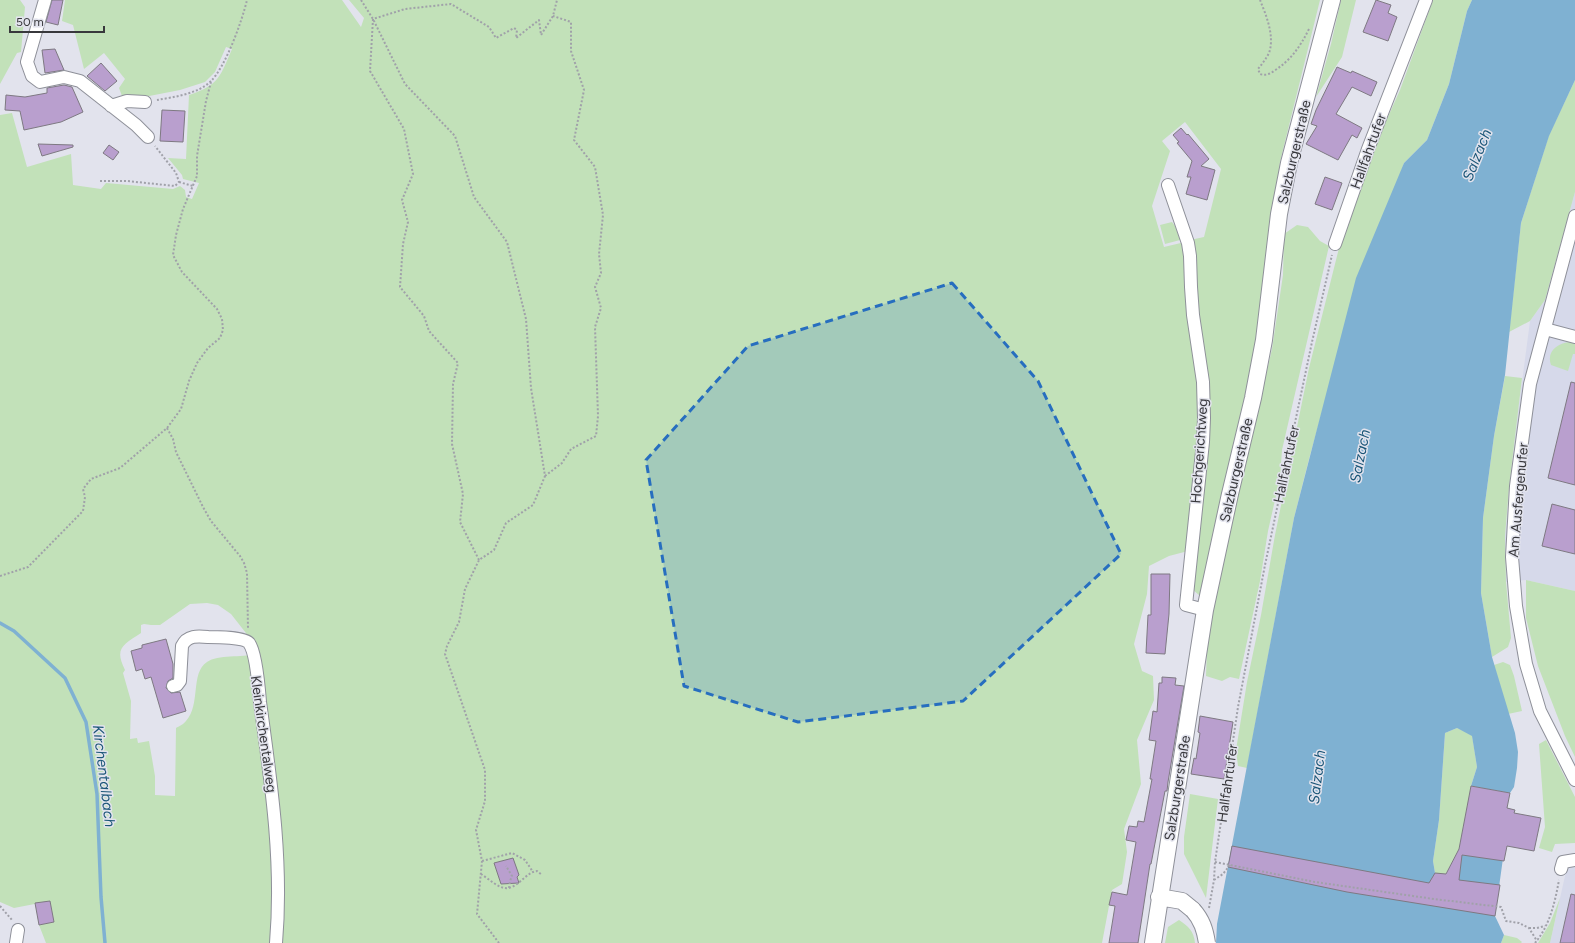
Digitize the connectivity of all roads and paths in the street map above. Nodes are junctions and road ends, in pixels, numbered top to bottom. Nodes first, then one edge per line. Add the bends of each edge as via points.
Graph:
1 (45, 0) edge
2 (247, 0) edge
3 (361, 0) edge
4 (557, 0) edge
5 (1260, 0) edge
6 (1332, 0) edge
7 (1426, 0) edge
8 (553, 16) junction
9 (373, 19) junction
10 (1309, 28) dead end
11 (211, 82) junction
12 (146, 102) joint
13 (112, 106) junction
14 (148, 137) joint
15 (100, 181) dead end
16 (179, 182) junction
17 (1168, 185) dead end
18 (193, 186) junction
19 (1575, 216) edge
20 (1335, 244) joint
21 (1544, 329) junction
22 (1575, 335) edge
23 (167, 428) junction
24 (545, 476) junction
25 (478, 560) junction
26 (0, 576) edge
27 (1205, 610) junction
28 (252, 649) junction
29 (173, 686) dead end
30 (1575, 780) edge
31 (1575, 860) edge
32 (482, 861) junction
33 (1215, 862) junction
34 (1230, 865) junction
35 (506, 866) dead end
36 (1561, 869) joint
37 (533, 872) junction
38 (481, 874) junction
39 (542, 875) dead end
40 (1214, 880) junction
41 (509, 888) junction
42 (1159, 897) junction
43 (1200, 912) junction
44 (1545, 926) junction
45 (1529, 928) junction
46 (18, 930) dead end
47 (1536, 942) edge
48 (16, 943) edge
49 (276, 943) edge
50 (499, 943) edge
51 (1153, 943) edge
52 (1207, 943) edge

1 - 13 street via 27,62 32,76 40,82 64,77 80,81
2 - 11 path via 222,67
3 - 9 path
4 - 8 path
5 - 10 path via 1271,43 1270,51 1258,69 1263,76 1294,56
6 - 27 main road, Salzburgerstraße via 1289,163 1279,214 1264,340
7 - 20 street, Hallfahrtufer via 1368,149
8 - 9 path via 541,35 539,20 516,38 517,30 514,28 496,38 489,27 451,4 405,9
8 - 24 path via 571,22 572,51 584,90 574,140 595,167 603,215 599,254 601,273 595,288 601,308 595,327 598,416 596,436 571,449 562,463
9 - 24 path via 405,84 455,136 474,197 507,242 526,319 531,388
9 - 25 path via 370,71 404,129 413,174 402,200 408,222 403,244 400,287 424,316 429,331 458,363 453,384 452,444 463,494 460,522
11 - 12 path via 178,96
11 - 18 path via 197,156 197,176
12 - 13 street via 127,101
13 - 14 street
14 - 16 path via 176,173
15 - 16 path via 175,186
16 - 18 path
17 - 27 street, Hochgerichtweg via 1189,249 1193,315 1203,382 1203,442 1186,605
18 - 23 path via 183,209 173,255 182,272 217,309 224,330 197,363 181,409
19 - 21 street, Am Ausfergenufer
20 - 33 path, Hallfahrtufer via 1265,564 1238,707
21 - 22 street
21 - 30 street, Am Ausfergenufer via 1530,384 1516,486 1512,557 1516,606 1526,664 1540,711
23 - 26 path via 120,468 91,479 83,489 83,511 28,567
23 - 28 path via 203,507 211,521 240,556 247,574 247,623
24 - 25 path via 533,505 506,523 494,550
25 - 32 path via 465,589 459,622 447,646 446,654 485,770 485,801 476,830
27 - 42 main road, Salzburgerstraße
28 - 29 street via 249,643 242,639 200,636 190,638 182,646 180,681
28 - 49 street, Kleinkirchentalweg via 274,802 279,884
31 - 36 street via 1563,862
32 - 37 path via 512,853 525,860
32 - 38 path
33 - 34 path
33 - 40 path, Hallfahrtufer
34 - 40 path
34 - 45 path via 1315,882 1500,907 1506,921
35 - 41 path via 512,876
36 - 44 path via 1555,901
37 - 39 path via 537,871
37 - 41 path via 516,886
38 - 41 path via 501,888
38 - 50 path via 477,914
40 - 43 path, Hallfahrtufer
42 - 43 main road via 1182,901
42 - 51 main road, Salzburgerstraße
43 - 52 main road, bridge
44 - 45 path
44 - 47 path
45 - 47 path
46 - 48 street

